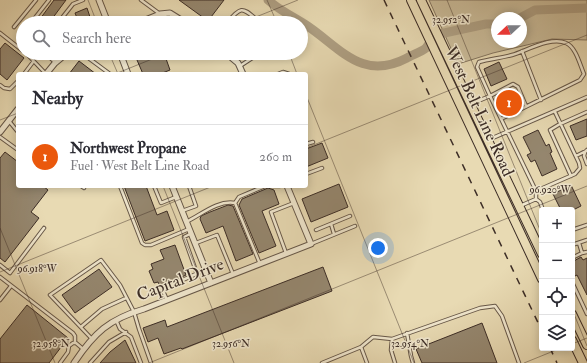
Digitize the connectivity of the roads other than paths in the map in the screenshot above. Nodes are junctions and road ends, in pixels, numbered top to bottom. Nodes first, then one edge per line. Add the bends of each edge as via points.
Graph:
1 (36, 0) edge
2 (49, 0) edge
3 (83, 0) edge
4 (99, 0) edge
5 (141, 0) edge
6 (411, 0) edge
7 (422, 0) edge
8 (160, 14) junction
9 (23, 16) edge
10 (37, 16) edge
11 (63, 16) edge
12 (105, 16) edge
13 (155, 16) edge
14 (176, 16) edge
15 (233, 16) edge
16 (252, 16) edge
17 (16, 25) edge
18 (14, 27) dead end
19 (0, 33) edge
20 (16, 46) edge
21 (522, 51) junction
22 (52, 60) edge
23 (59, 60) edge
24 (91, 60) edge
25 (123, 60) edge
26 (235, 60) edge
27 (249, 60) edge
28 (33, 62) joint
29 (55, 63) junction
30 (240, 66) junction
31 (26, 72) edge
32 (44, 72) edge
33 (48, 72) edge
34 (107, 72) edge
35 (127, 72) edge
36 (242, 72) edge
37 (16, 84) edge
38 (0, 85) edge
39 (490, 96) junction
40 (587, 97) edge
41 (541, 100) junction
42 (471, 104) junction
43 (526, 106) junction
44 (16, 111) edge
45 (555, 112) junction
46 (587, 112) edge
47 (501, 119) junction
48 (9, 120) junction
49 (560, 124) junction
50 (16, 129) edge
51 (0, 132) edge
52 (507, 132) junction
53 (0, 137) edge
54 (488, 140) junction
55 (313, 142) dead end
56 (308, 143) edge
57 (478, 144) junction
58 (16, 149) edge
59 (586, 151) edge
60 (576, 156) junction
61 (587, 164) edge
62 (322, 168) dead end
63 (308, 173) edge
64 (570, 176) junction
65 (121, 188) edge
66 (155, 188) edge
67 (173, 188) edge
68 (190, 188) edge
69 (260, 188) edge
70 (288, 188) edge
71 (536, 191) junction
72 (176, 197) junction
73 (536, 199) junction
74 (236, 203) junction
75 (294, 203) junction
76 (519, 206) junction
77 (542, 207) edge
78 (182, 211) junction
79 (350, 216) dead end
80 (186, 222) junction
81 (331, 224) junction
82 (587, 225) edge
83 (355, 226) dead end
84 (44, 228) dead end
85 (575, 229) edge
86 (316, 230) dead end
87 (189, 231) junction
88 (334, 234) junction
89 (587, 240) edge
90 (578, 243) junction
91 (194, 244) junction
92 (310, 244) junction
93 (575, 244) edge
94 (539, 249) edge
95 (587, 252) edge
96 (582, 253) junction
97 (287, 254) junction
98 (575, 256) edge
99 (539, 257) edge
100 (533, 260) junction
101 (260, 264) junction
102 (0, 265) edge
103 (205, 270) junction
104 (196, 271) junction
105 (539, 273) edge
106 (233, 274) junction
107 (0, 277) edge
108 (210, 283) junction
109 (11, 286) junction
110 (575, 288) edge
111 (126, 298) junction
112 (0, 300) edge
113 (166, 300) junction
114 (134, 312) junction
115 (587, 314) edge
116 (573, 315) edge
117 (116, 320) junction
118 (82, 326) junction
119 (126, 332) junction
120 (407, 333) junction
121 (585, 334) edge
122 (93, 339) junction
123 (392, 339) junction
124 (75, 343) junction
125 (575, 346) edge
126 (587, 346) edge
127 (361, 347) junction
128 (84, 349) junction
129 (60, 363) edge
130 (74, 363) edge
131 (90, 363) edge
132 (141, 363) edge
133 (151, 363) edge
134 (322, 363) edge
135 (367, 363) edge
136 (395, 363) edge
137 (413, 363) edge
138 (519, 363) edge
139 (583, 363) edge

1 - 9 lane
2 - 10 lane
3 - 11 lane via 72,4
4 - 12 street
5 - 8 lane
6 - 57 main road, West Belt Line Road
7 - 42 main road, West Belt Line Road
8 - 13 street
8 - 14 street via 170,12
15 - 16 lane via 244,10
17 - 18 lane
19 - 20 lane
21 - 39 lane via 479,62 477,67
21 - 41 lane
21 - 41 lane via 556,41 566,43 575,51 584,74 580,80
22 - 29 lane
23 - 29 street
24 - 34 lane
25 - 35 street
26 - 30 street
27 - 30 lane
28 - 31 lane
28 - 32 lane
29 - 33 street
30 - 36 street
37 - 38 lane via 10,89
39 - 42 lane
39 - 43 lane via 514,84 518,87
39 - 47 lane
40 - 45 lane
41 - 43 lane
42 - 54 main road, West Belt Line Road
43 - 47 lane
44 - 48 street
45 - 49 lane
45 - 52 lane
46 - 49 lane
47 - 52 lane
48 - 50 lane
48 - 51 street
49 - 60 lane
49 - 64 lane via 550,130
52 - 54 lane
52 - 71 lane
53 - 58 lane
54 - 57 main road
54 - 76 main road, West Belt Line Road
55 - 56 lane
57 - 100 main road, West Belt Line Road
59 - 60 lane
59 - 61 lane via 584,156
60 - 64 lane via 580,168
62 - 63 lane
64 - 71 lane
65 - 87 lane via 145,245
66 - 72 lane via 161,203
67 - 72 street
68 - 78 lane via 196,206
69 - 74 lane via 239,197
70 - 75 street
71 - 73 lane
72 - 78 street
73 - 76 lane
73 - 77 lane
74 - 80 lane via 228,202 200,213
74 - 101 lane
75 - 92 street
75 - 97 lane via 271,212
76 - 94 main road, West Belt Line Road
78 - 80 street
79 - 81 lane
80 - 87 street
81 - 86 lane
81 - 88 lane
82 - 85 lane
83 - 88 lane
84 - 102 lane via 10,273
87 - 91 street
87 - 104 lane via 184,237
88 - 92 lane
89 - 90 lane
90 - 93 lane
90 - 96 lane
91 - 103 street
91 - 106 lane via 217,235
92 - 97 street, Capital Drive
95 - 96 lane
96 - 98 lane
97 - 101 street, Capital Drive
99 - 100 main road
100 - 105 main road, West Belt Line Road
101 - 106 street, Capital Drive
103 - 104 lane
103 - 108 street
104 - 113 lane via 191,277 165,288 163,291
106 - 108 street, Capital Drive
107 - 109 lane
108 - 113 street, Capital Drive
109 - 112 lane
109 - 124 lane via 73,333
110 - 115 lane
111 - 114 lane
111 - 118 lane via 102,309
111 - 118 lane via 120,285 101,260 50,295
113 - 114 street, Capital Drive
114 - 117 street, Capital Drive
114 - 133 lane
116 - 121 main road
117 - 119 lane via 120,329
117 - 122 street, Capital Drive via 108,323
118 - 122 lane
119 - 131 lane via 109,342
119 - 132 lane via 131,337
120 - 123 lane
120 - 137 lane
120 - 138 lane via 480,308 495,306 502,316
121 - 126 main road
122 - 128 street, Capital Drive
123 - 127 lane via 373,337
123 - 136 lane via 391,350
124 - 128 lane
124 - 129 lane via 69,346
125 - 139 main road
127 - 134 lane
127 - 135 lane
128 - 130 street, Capital Drive

